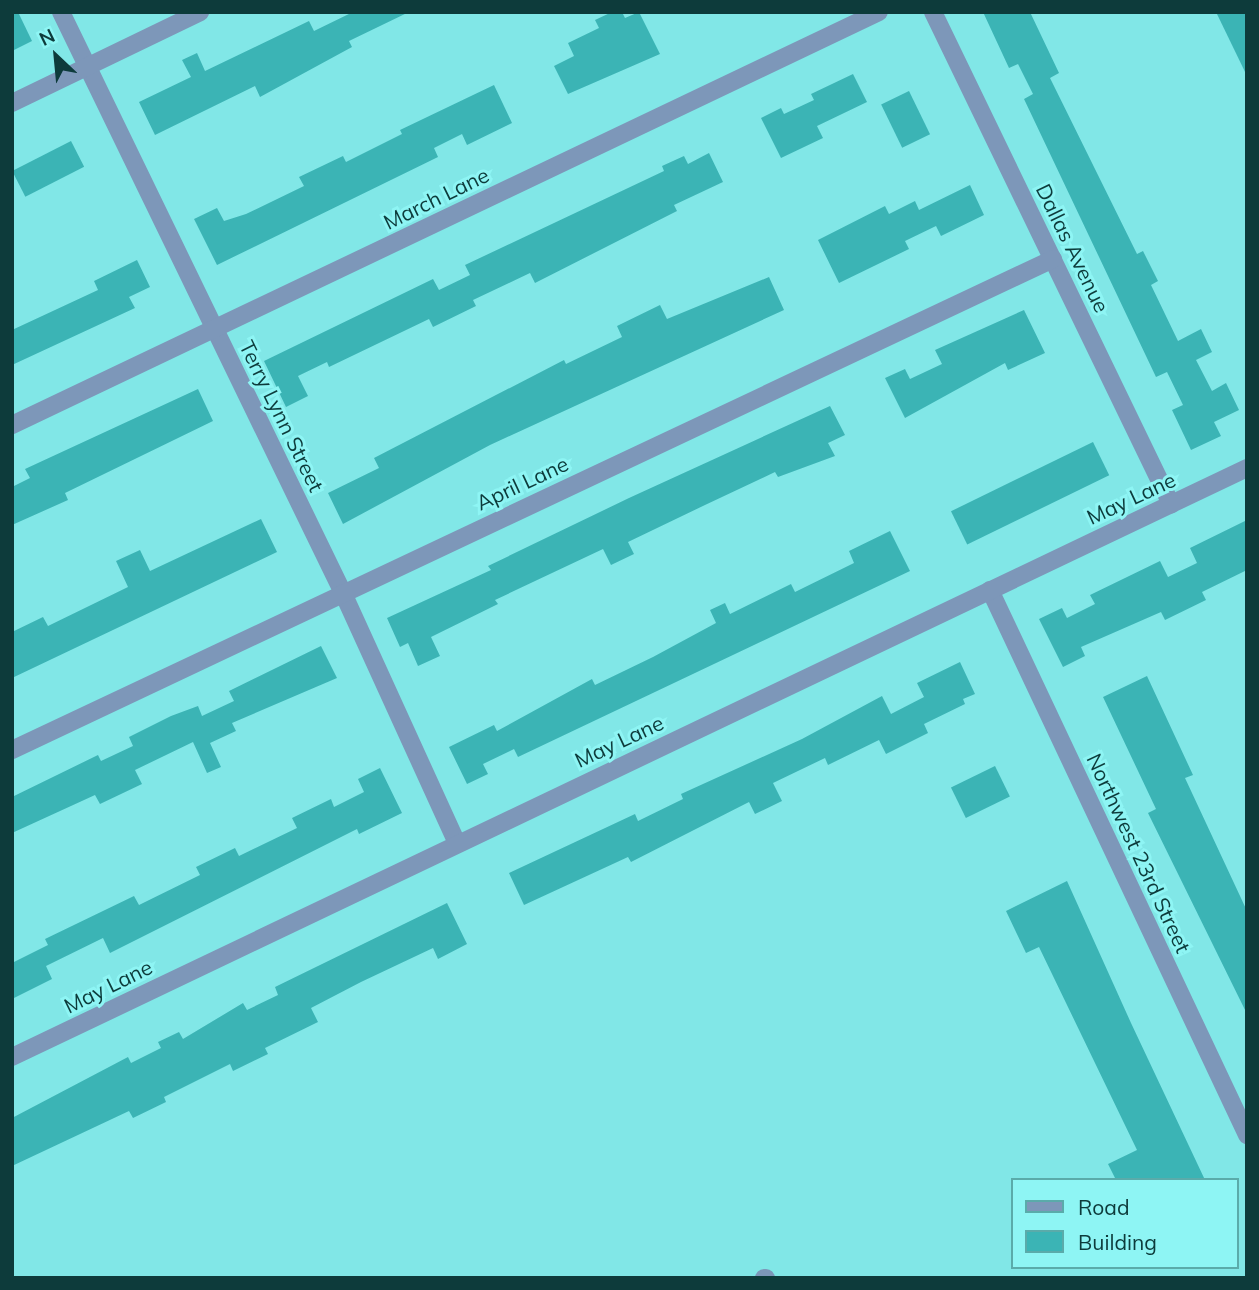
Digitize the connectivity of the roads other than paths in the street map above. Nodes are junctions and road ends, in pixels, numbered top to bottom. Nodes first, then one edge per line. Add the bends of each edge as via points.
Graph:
1 (61, 12) edge
2 (200, 12) edge
3 (879, 12) edge
4 (933, 12) edge
5 (86, 68) junction
6 (12, 103) edge
7 (1052, 259) junction
8 (214, 329) junction
9 (12, 425) edge
10 (1247, 468) edge
11 (1171, 504) junction
12 (990, 590) junction
13 (343, 593) junction
14 (12, 750) edge
15 (457, 843) junction
16 (12, 1057) edge
17 (1247, 1135) edge

1 - 5 street, Terry Lynn Street
2 - 5 street
3 - 8 street, March Lane
4 - 7 street, Dallas Avenue
5 - 6 street
5 - 8 street, Terry Lynn Street
7 - 11 street, Dallas Avenue
7 - 13 street, April Lane
8 - 9 street, March Lane
8 - 13 street, Terry Lynn Street
10 - 11 street, May Lane
11 - 12 street, May Lane
12 - 15 street, May Lane
12 - 17 street, Northwest 23rd Street
13 - 14 street, April Lane
13 - 15 street, Terry Lynn Street
15 - 16 street, May Lane

